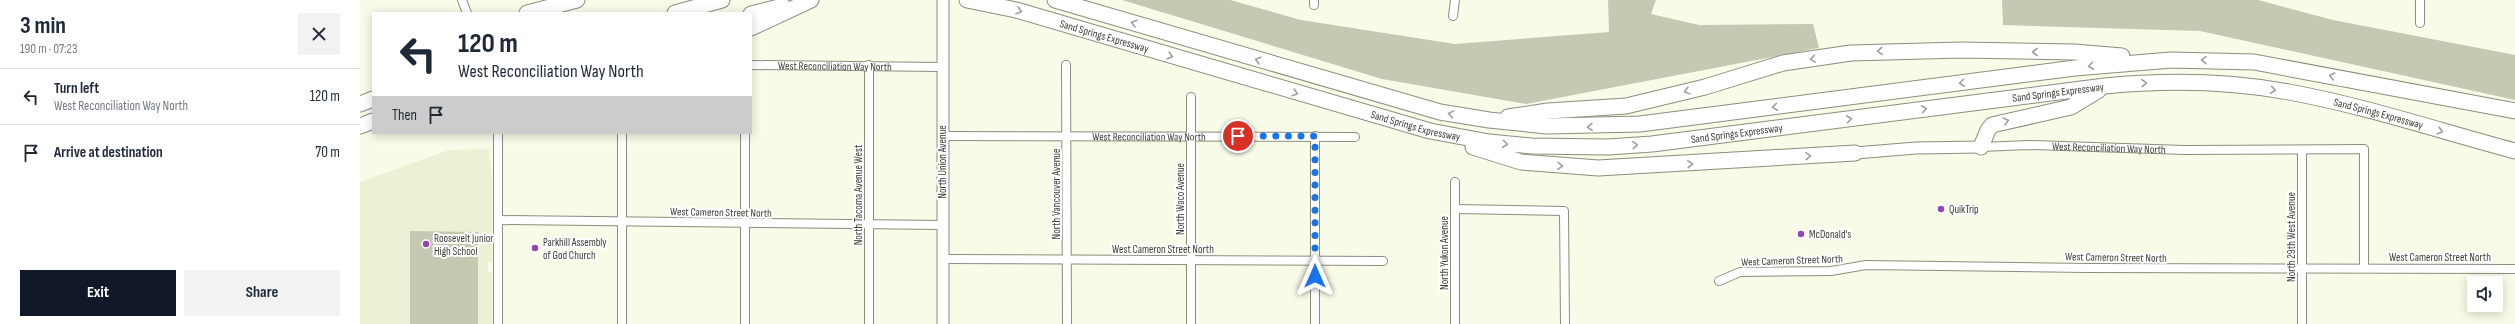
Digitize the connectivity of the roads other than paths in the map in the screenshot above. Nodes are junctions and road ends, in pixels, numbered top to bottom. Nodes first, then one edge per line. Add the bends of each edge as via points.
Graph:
1 (462, 0) edge
2 (578, 0) edge
3 (722, 0) edge
4 (811, 0) edge
5 (943, 0) edge
6 (967, 0) edge
7 (1055, 0) edge
8 (1455, 0) edge
9 (2420, 0) edge
10 (467, 12) edge
11 (531, 12) edge
12 (679, 12) edge
13 (752, 14) edge
14 (1453, 16) dead end
15 (2420, 23) dead end
16 (752, 28) edge
17 (2171, 60) junction
18 (752, 65) edge
19 (869, 65) junction
20 (1066, 65) dead end
21 (942, 67) junction
22 (2371, 83) junction
23 (2105, 86) junction
24 (1191, 97) dead end
25 (372, 99) edge
26 (360, 104) edge
27 (2515, 111) edge
28 (1489, 120) junction
29 (2515, 120) edge
30 (372, 121) edge
31 (360, 126) edge
32 (1412, 127) junction
33 (498, 134) edge
34 (622, 134) edge
35 (745, 134) edge
36 (942, 136) junction
37 (1315, 136) junction
38 (1067, 137) junction
39 (1191, 137) junction
40 (1355, 137) dead end
41 (1981, 147) junction
42 (2302, 150) junction
43 (2515, 151) edge
44 (1849, 154) joint
45 (1455, 182) dead end
46 (1456, 210) junction
47 (498, 220) junction
48 (622, 222) junction
49 (745, 224) junction
50 (869, 224) junction
51 (943, 225) junction
52 (943, 259) junction
53 (1067, 260) junction
54 (1191, 260) junction
55 (1315, 261) junction
56 (1383, 261) dead end
57 (2364, 268) junction
58 (2302, 269) junction
59 (2515, 269) edge
60 (1719, 281) dead end
61 (498, 324) edge
62 (622, 324) edge
63 (745, 324) edge
64 (869, 324) edge
65 (943, 324) edge
66 (1067, 324) edge
67 (1191, 324) edge
68 (1315, 324) edge
69 (1455, 324) edge
70 (1564, 324) edge
71 (2302, 324) edge

1 - 10 street
2 - 11 highway
3 - 12 highway
4 - 13 highway
4 - 16 highway
5 - 21 street, North Union Avenue
6 -> 32 highway, Sand Springs Expressway via 1016,10
28 -> 7 highway, Sand Springs Expressway via 1408,104
8 - 14 street
9 - 15 street
22 -> 17 highway, Sand Springs Expressway via 2254,62
17 -> 28 highway, Sand Springs Expressway via 2115,63 1623,125 1547,126
17 -> 28 highway via 2074,52 1910,50 1851,53 1782,63 1626,106 1548,111
18 - 19 street, West Reconciliation Way North
19 - 21 street, West Reconciliation Way North
19 - 50 street, North Tacoma Avenue West
20 - 38 street, North Vancouver Avenue
21 - 36 street, North Union Avenue
22 - 27 highway, Sand Springs Expressway
22 - 29 highway
32 -> 23 highway, Sand Springs Expressway via 1489,142 1577,148 1652,144
41 -> 23 highway via 1992,125 2071,107
23 -> 43 highway, Sand Springs Expressway via 2187,82 2287,91
24 - 39 street, North Waco Avenue
25 - 26 highway
30 - 31 highway
32 -> 44 highway via 1521,162 1572,167 1640,166
33 - 47 street
34 - 48 street
35 - 49 street
36 - 38 street, West Reconciliation Way North
36 - 51 street, North Union Avenue
37 - 39 street, West Reconciliation Way North
37 - 40 street, West Reconciliation Way North
37 - 55 street
38 - 39 street, West Reconciliation Way North
38 - 53 street, North Vancouver Avenue
39 - 54 street, North Waco Avenue
41 - 42 street, West Reconciliation Way North via 2029,145
41 - 44 street, West Reconciliation Way North via 1916,148
42 - 57 street, West Reconciliation Way North via 2364,149
42 - 58 street, North 29th West Avenue
45 - 46 street, North Yukon Avenue
46 - 69 street, North Yukon Avenue
46 - 70 street via 1564,211
47 - 48 street, West Cameron Street North
47 - 61 street
48 - 49 street, West Cameron Street North
48 - 62 street
49 - 50 street, West Cameron Street North
49 - 63 street
50 - 51 street, West Cameron Street North
50 - 64 street, North Tacoma Avenue West
51 - 52 street, North Union Avenue
52 - 53 street, West Cameron Street North
52 - 65 street, North Union Avenue
53 - 54 street, West Cameron Street North
53 - 66 street, North Vancouver Avenue
54 - 55 street, West Cameron Street North
54 - 67 street, North Waco Avenue
55 - 56 street, West Cameron Street North
55 - 68 street
57 - 58 street, West Cameron Street North
57 - 59 street, West Cameron Street North
58 - 60 street, West Cameron Street North via 1866,265 1831,271 1740,272
58 - 71 street, North 29th West Avenue

